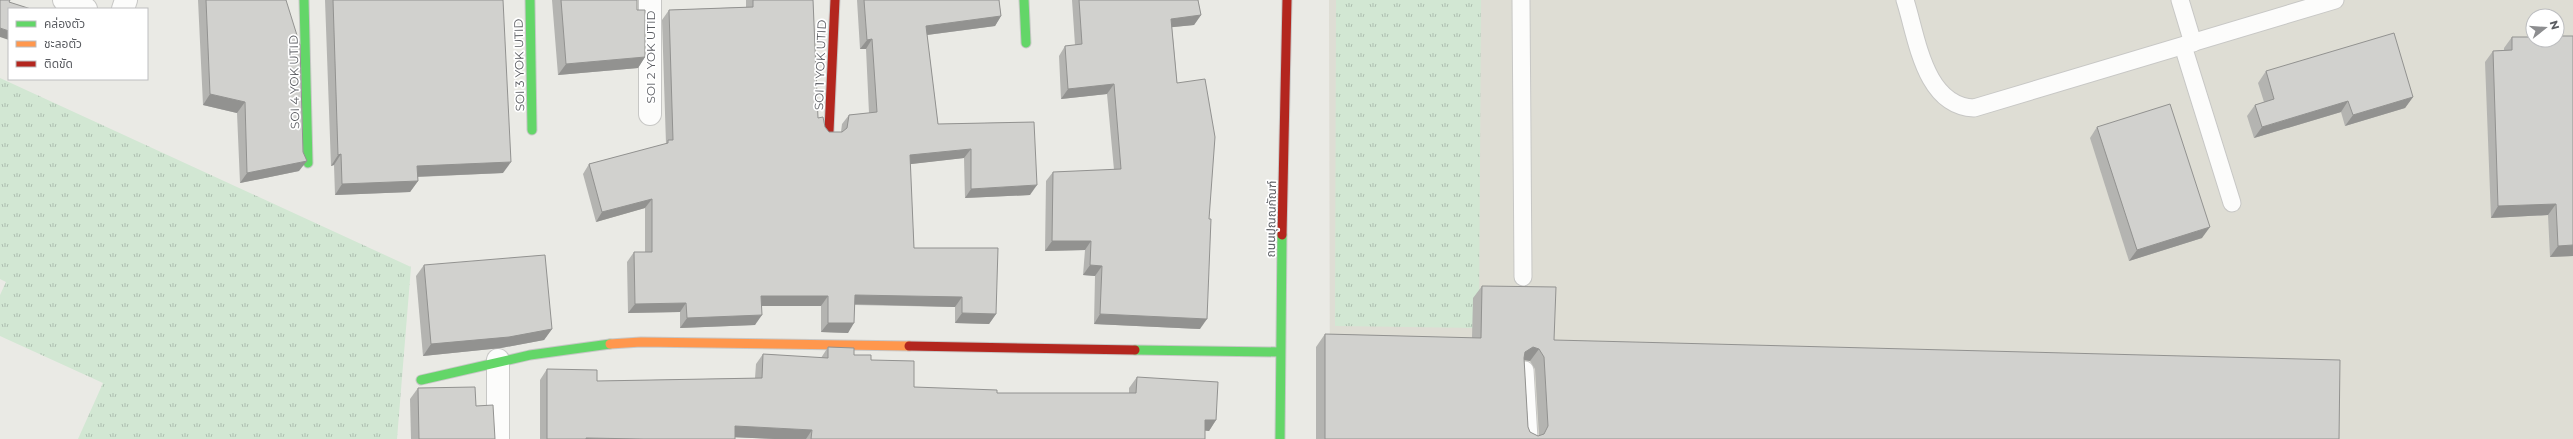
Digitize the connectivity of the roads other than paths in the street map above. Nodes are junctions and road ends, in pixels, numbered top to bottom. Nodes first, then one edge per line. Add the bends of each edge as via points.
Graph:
1 (64, 0) edge
2 (304, 0) edge
3 (530, 0) edge
4 (650, 0) edge
5 (835, 0) edge
6 (1024, 0) edge
7 (1287, 0) edge
8 (1521, 0) edge
9 (1905, 0) edge
10 (2180, 0) edge
11 (2335, 0) edge
12 (84, 8) edge
13 (1026, 43) dead end
14 (2188, 45) junction
15 (650, 114) dead end
16 (532, 130) dead end
17 (829, 131) edge
18 (308, 163) dead end
19 (2232, 203) dead end
20 (1523, 277) dead end
21 (1280, 352) junction
22 (498, 360) junction
23 (1526, 370) edge
24 (421, 380) dead end
25 (498, 439) edge
26 (1280, 439) edge
27 (1529, 439) edge

1 - 12 street
2 - 18 street, SOI 4 YOK UTID
3 - 16 street, SOI 3 YOK UTID
4 - 15 street, SOI 2 YOK UTID
5 - 17 street, SOI 1 YOK UTID
6 - 13 street
7 - 21 street, ถนนปุณณกัณฑ์
8 - 20 lane
9 - 14 lane via 1930,77 1947,98 1966,108 1981,107
10 - 14 lane
11 - 14 lane
14 - 19 lane
21 - 22 street via 641,342 575,347
21 - 26 street, ถนนปุณณกัณฑ์
22 - 24 street
22 - 25 street
23 - 27 lane

